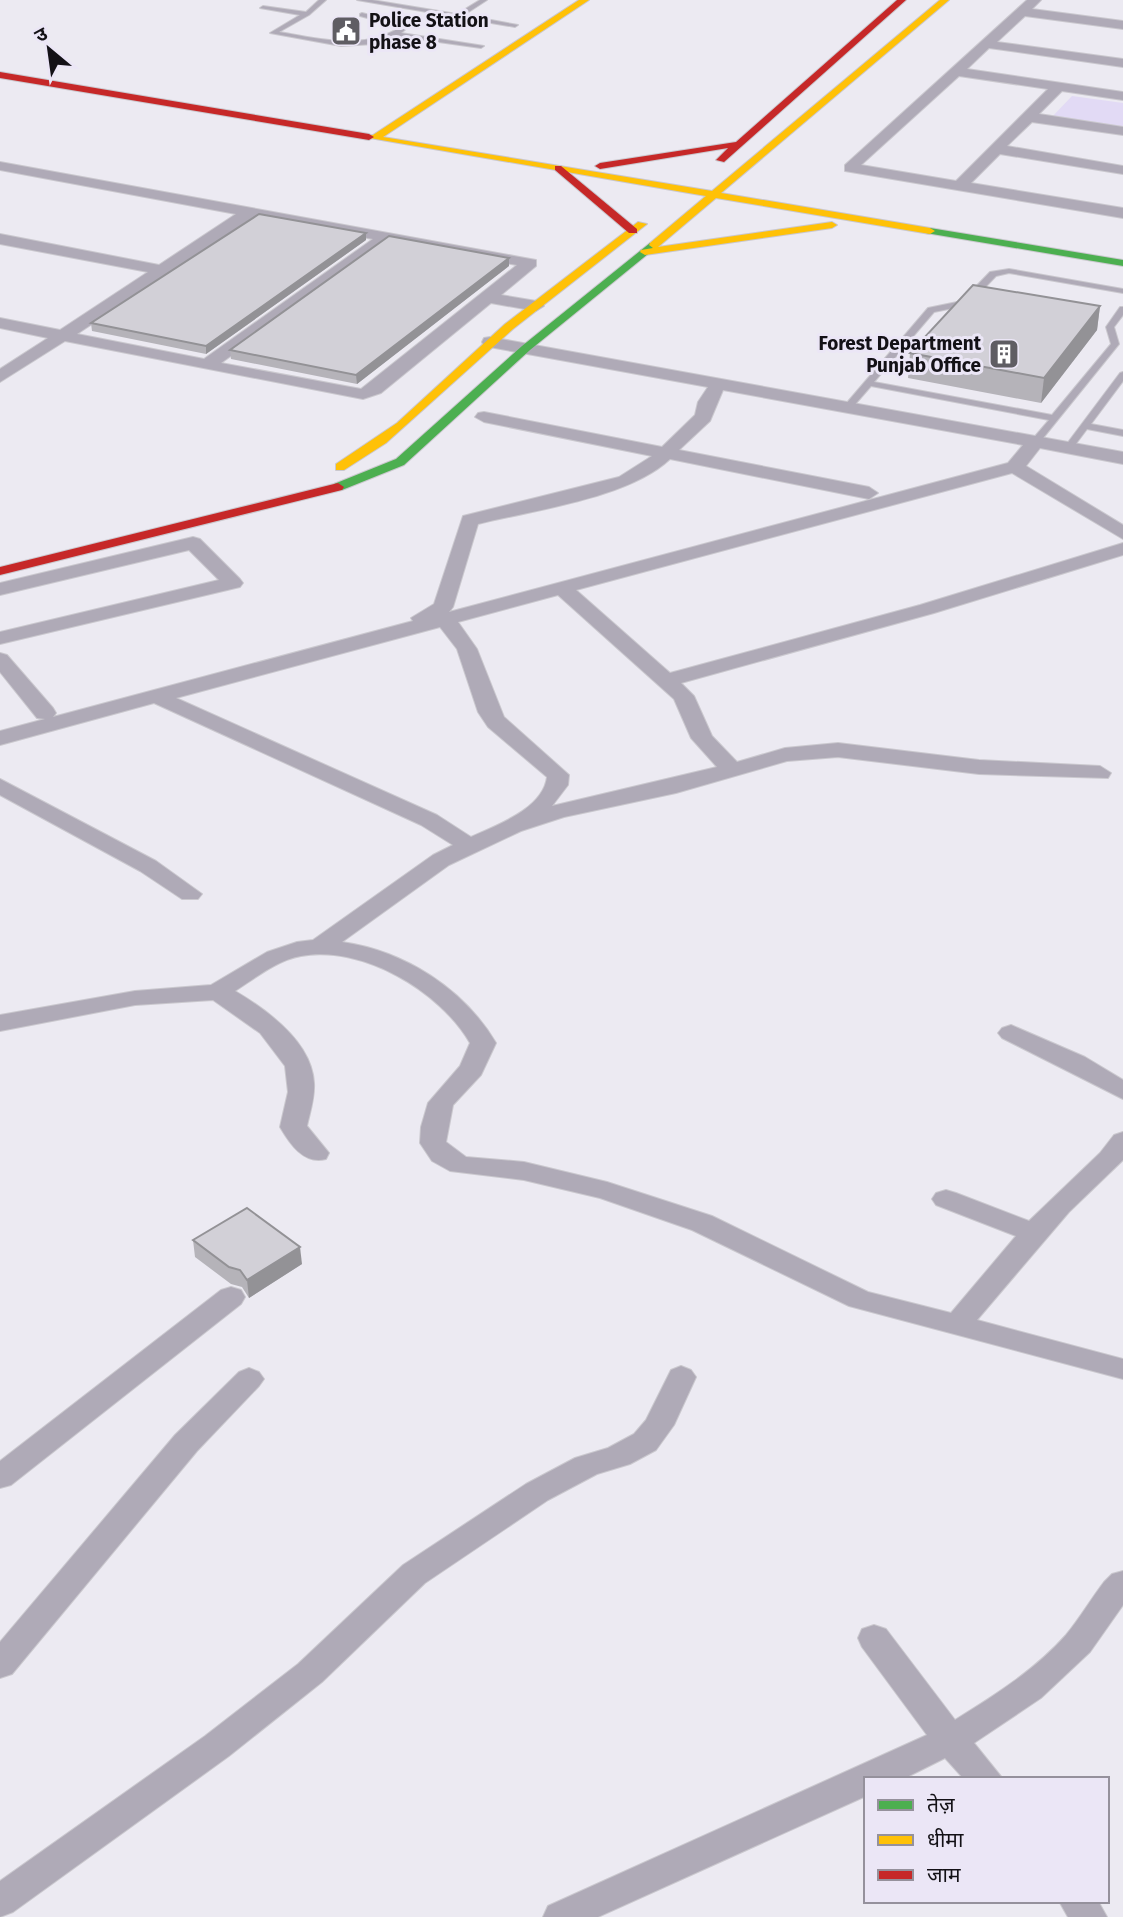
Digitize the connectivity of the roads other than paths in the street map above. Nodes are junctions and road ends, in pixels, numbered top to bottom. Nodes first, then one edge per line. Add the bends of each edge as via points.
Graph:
1 (323, 0) edge
2 (360, 0) edge
3 (484, 0) edge
4 (585, 0) edge
5 (902, 0) edge
6 (944, 0) edge
7 (1035, 0) edge
8 (263, 8) dead end
9 (1022, 12) junction
10 (307, 15) junction
11 (362, 15) dead end
12 (457, 16) junction
13 (519, 22) joint
14 (1123, 25) edge
15 (397, 34) junction
16 (986, 44) junction
17 (481, 46) junction
18 (457, 62) dead end
19 (1123, 63) edge
20 (956, 72) junction
21 (0, 75) edge
22 (1058, 87) junction
23 (1123, 96) edge
24 (1028, 117) junction
25 (369, 119) dead end
26 (1123, 131) edge
27 (347, 133) junction
28 (375, 138) junction
29 (739, 144) junction
30 (997, 149) junction
31 (0, 166) edge
32 (558, 168) junction
33 (576, 170) junction
34 (1123, 170) edge
35 (960, 186) junction
36 (685, 191) junction
37 (780, 191) dead end
38 (715, 196) junction
39 (251, 211) junction
40 (814, 212) junction
41 (1123, 213) edge
42 (863, 220) junction
43 (633, 231) junction
44 (389, 235) junction
45 (0, 239) edge
46 (645, 252) junction
47 (1123, 263) edge
48 (161, 270) junction
49 (1123, 291) edge
50 (488, 298) junction
51 (536, 306) junction
52 (1123, 309) edge
53 (0, 323) edge
54 (62, 336) junction
55 (490, 342) junction
56 (526, 348) junction
57 (207, 365) junction
58 (1123, 375) edge
59 (0, 377) edge
60 (719, 383) junction
61 (868, 383) junction
62 (741, 387) junction
63 (848, 407) junction
64 (484, 417) dead end
65 (704, 417) junction
66 (1054, 418) junction
67 (1086, 426) junction
68 (1123, 433) edge
69 (1036, 441) junction
70 (1069, 447) junction
71 (667, 453) junction
72 (1123, 458) edge
73 (1015, 467) junction
74 (329, 472) dead end
75 (869, 493) dead end
76 (1123, 533) edge
77 (1123, 549) edge
78 (0, 571) edge
79 (562, 587) junction
80 (0, 589) edge
81 (445, 619) junction
82 (0, 638) edge
83 (0, 659) edge
84 (666, 681) junction
85 (155, 696) junction
86 (45, 713) junction
87 (0, 724) edge
88 (0, 738) edge
89 (732, 770) junction
90 (1100, 773) dead end
91 (0, 786) edge
92 (526, 821) junction
93 (470, 846) junction
94 (190, 894) dead end
95 (321, 946) junction
96 (217, 992) junction
97 (0, 1023) edge
98 (1011, 1033) dead end
99 (1123, 1091) edge
100 (1123, 1141) edge
101 (316, 1153) dead end
102 (946, 1199) dead end
103 (1036, 1234) junction
104 (230, 1297) dead end
105 (958, 1325) junction
106 (1123, 1369) edge
107 (681, 1377) dead end
108 (249, 1379) dead end
109 (0, 1477) edge
110 (1123, 1583) edge
111 (874, 1638) dead end
112 (0, 1665) edge
113 (950, 1740) junction
114 (871, 1777) edge
115 (984, 1777) edge
116 (864, 1780) edge
117 (0, 1901) edge
118 (561, 1917) edge

1 - 10 lane
2 - 12 lane
3 - 12 lane
4 - 28 main road
5 - 29 main road
6 - 38 main road via 752,173
7 - 9 street
8 - 10 lane
9 - 14 street
9 - 16 street
10 - 15 lane via 273,33 360,45
11 - 15 lane via 404,24
12 - 13 lane
13 - 17 main road
15 - 17 lane
16 - 19 street
16 - 20 street
17 - 18 main road
20 - 22 street
20 - 35 street via 850,168
21 - 27 main road
22 - 23 street
22 - 24 street
24 - 26 street
24 - 30 street
25 - 27 main road
27 - 28 main road
28 - 32 main road
29 - 33 main road
29 - 36 main road
30 - 34 street
30 - 35 street
31 - 39 street
32 - 33 main road
32 - 43 main road
33 - 36 main road
35 - 41 street
36 - 38 main road
36 - 43 main road
37 - 40 main road
38 - 40 main road
38 - 46 main road
39 - 44 street
39 - 48 street
40 - 42 main road
42 - 46 main road
42 - 47 main road
43 - 51 main road
44 - 50 street via 530,263
44 - 57 street
45 - 48 street
46 - 56 main road
48 - 54 street
49 - 61 lane via 1030,274 997,273 969,301 930,310
50 - 51 street
50 - 57 street via 363,394
51 - 55 main road
52 - 66 lane via 1110,327 1115,344
53 - 54 street
54 - 57 street
54 - 59 street
55 - 56 street
55 - 74 main road via 384,441
56 - 60 street
56 - 78 main road via 400,462 326,492
58 - 67 lane
60 - 62 street
60 - 65 street
61 - 63 lane
61 - 66 lane
62 - 63 street
62 - 65 street
63 - 69 street
64 - 71 street
65 - 71 street
66 - 69 lane
67 - 68 lane
67 - 70 lane
69 - 70 street
69 - 73 street
70 - 72 street
71 - 75 street
71 - 86 street via 626,481 470,520 443,607 435,613
73 - 76 street
73 - 79 street
77 - 84 street via 928,609
79 - 81 street
79 - 84 street
80 - 82 street via 193,543 233,583
81 - 85 street
81 - 92 street via 467,649 496,722 558,775 557,785
83 - 86 street
84 - 89 street via 687,702 702,738
85 - 88 street
85 - 93 street via 429,820
86 - 87 street
89 - 90 street via 785,755 838,750 979,767
89 - 92 street
91 - 94 street via 148,866
92 - 93 street
93 - 95 street via 408,881
95 - 96 street via 296,949 262,964
95 - 105 street via 380,960 440,991 476,1026 483,1043 472,1069 441,1102 433,1127 433,1143 442,1155 460,1165 524,1171 607,1191 702,1223 846,1294
96 - 97 street via 135,998
96 - 101 street via 260,1019 298,1066 301,1099 293,1127
98 - 99 street
100 - 103 street via 1114,1156 1060,1205
102 - 103 street
103 - 105 street via 1011,1256
104 - 109 street
105 - 106 street
107 - 117 street via 659,1425 645,1442 537,1492 414,1574 310,1673 217,1746
108 - 112 street via 178,1452
110 - 113 street via 1072,1651 1042,1679
111 - 113 street
113 - 114 street
113 - 115 street
116 - 118 street

